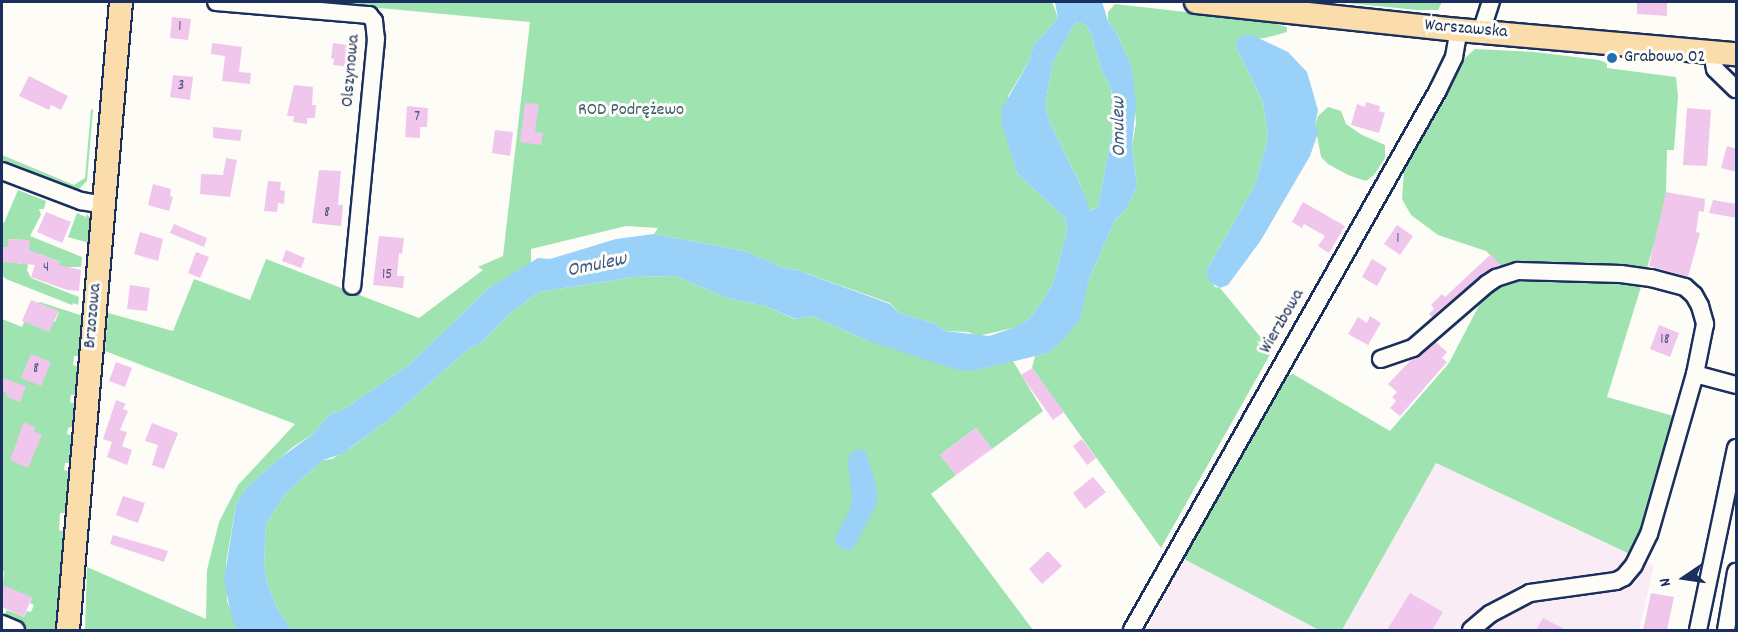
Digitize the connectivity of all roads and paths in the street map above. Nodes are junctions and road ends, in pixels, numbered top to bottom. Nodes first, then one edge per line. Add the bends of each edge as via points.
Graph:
1 (121, 2) edge
2 (216, 2) edge
3 (1196, 2) edge
4 (1479, 2) edge
5 (1491, 2) edge
6 (1470, 31) junction
7 (1712, 52) junction
8 (1737, 54) edge
9 (1737, 89) edge
10 (2, 171) edge
11 (104, 205) junction
12 (352, 286) dead end
13 (1381, 359) dead end
14 (1695, 374) junction
15 (1737, 385) edge
16 (1737, 448) edge
17 (1737, 572) edge
18 (2, 624) edge
19 (16, 630) edge
20 (68, 630) edge
21 (1132, 630) edge
22 (1472, 630) edge
23 (1698, 630) edge
24 (1726, 630) edge

1 - 11 main road, Brzozowa
2 - 12 street, Olszynowa via 369,15 374,21 376,39
3 - 6 main road, Warszawska
4 - 6 street
5 - 6 street
6 - 7 main road, Warszawska
6 - 21 street, Wierzbowa
7 - 8 main road, Warszawska
7 - 9 street via 1715,69
10 - 11 street via 81,201
11 - 20 main road, Brzozowa
13 - 14 street via 1413,348 1496,278 1533,270 1622,274 1685,287 1694,295 1705,324
14 - 15 street
14 - 22 street via 1649,534 1624,578 1530,593 1490,614
16 - 23 street
17 - 24 street
18 - 19 street

